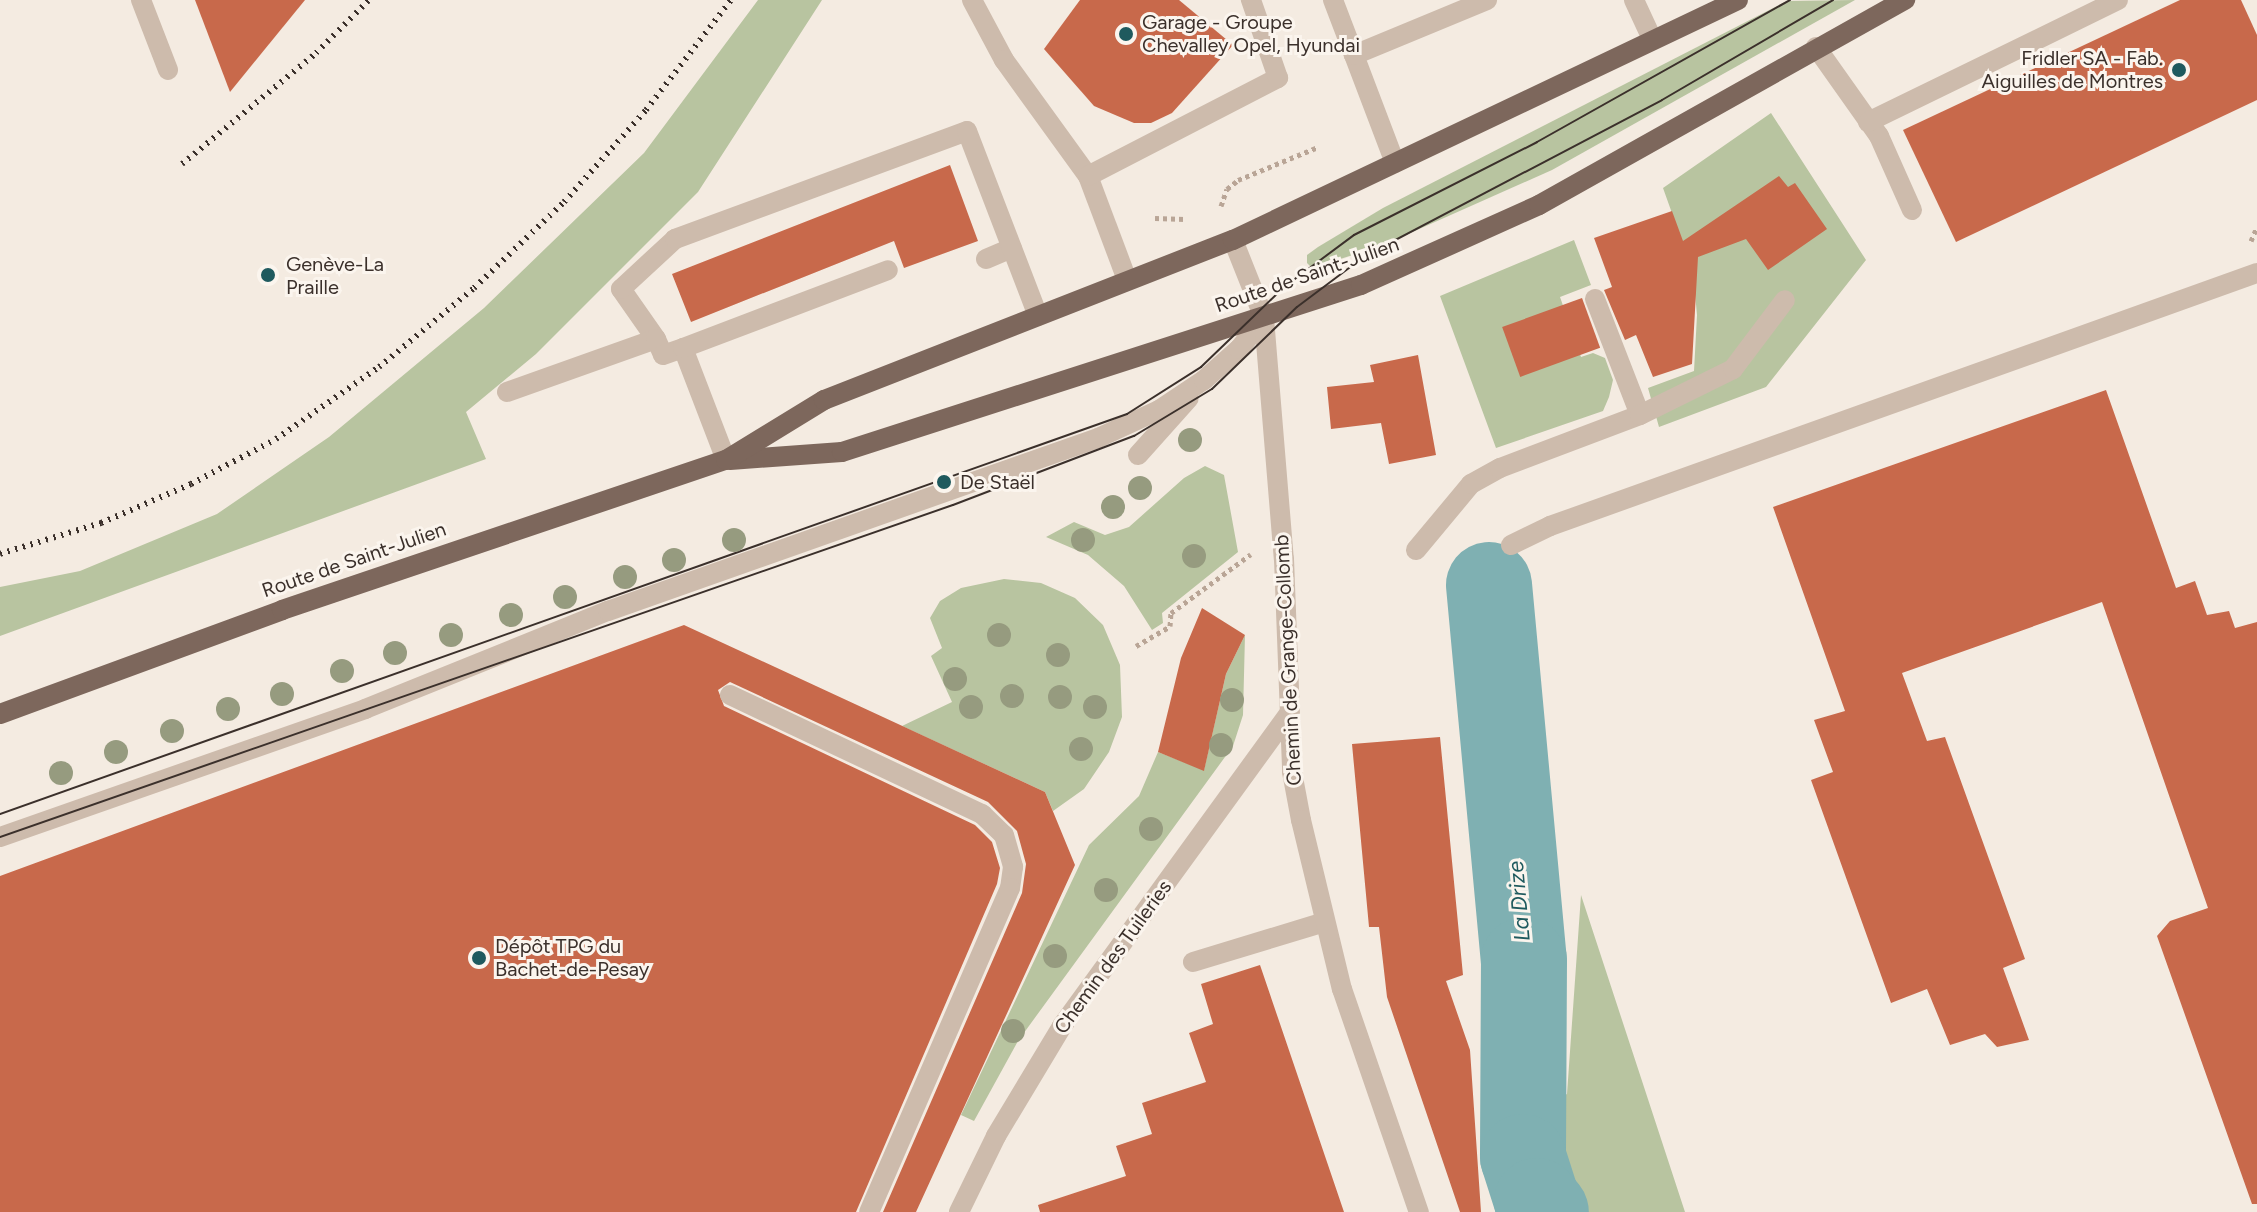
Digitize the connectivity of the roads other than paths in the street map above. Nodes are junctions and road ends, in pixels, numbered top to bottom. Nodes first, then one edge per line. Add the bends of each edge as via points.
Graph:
1 (141, 0) edge
2 (972, 0) edge
3 (1251, 0) edge
4 (1333, 0) edge
5 (1487, 0) edge
6 (1634, 0) edge
7 (1738, 0) edge
8 (1905, 0) edge
9 (2118, 0) edge
10 (1652, 39) junction
11 (1816, 47) junction
12 (1354, 55) junction
13 (168, 70) dead end
14 (1868, 122) junction
15 (1395, 163) junction
16 (1088, 176) junction
17 (1912, 210) dead end
18 (1233, 240) junction
19 (1012, 248) junction
20 (986, 259) dead end
21 (888, 270) dead end
22 (2257, 273) edge
23 (1127, 280) junction
24 (1595, 299) dead end
25 (1785, 300) dead end
26 (1038, 316) junction
27 (1264, 318) junction
28 (656, 339) junction
29 (683, 348) junction
30 (1204, 380) junction
31 (507, 392) dead end
32 (1640, 415) junction
33 (1138, 455) dead end
34 (726, 460) junction
35 (1511, 545) dead end
36 (1416, 550) dead end
37 (730, 695) dead end
38 (0, 714) edge
39 (1288, 715) junction
40 (0, 837) edge
41 (1325, 922) junction
42 (1193, 962) dead end
43 (869, 1212) edge
44 (959, 1212) edge
45 (1419, 1212) edge

1 - 13 street
2 - 16 street via 1004,60
3 - 16 street via 1278,78
4 - 12 street
5 - 12 street
6 - 10 street
7 - 10 main road, Route de Saint-Julien
8 - 11 main road, Route de Saint-Julien
9 - 14 street
10 - 15 main road, Route de Saint-Julien
11 - 14 street
11 - 27 main road, Route de Saint-Julien via 1516,216 1361,285
12 - 15 street
14 - 17 street
15 - 18 main road, Route de Saint-Julien
16 - 23 street
18 - 23 main road, Route de Saint-Julien
18 - 27 street, Chemin de Grange-Collomb
19 - 20 street
19 - 26 street
19 - 28 street via 967,131 675,239 621,289
21 - 29 street
22 - 35 street via 1550,526
23 - 26 main road, Route de Saint-Julien
24 - 32 street
25 - 32 street via 1733,369
26 - 34 main road, Route de Saint-Julien via 824,400
27 - 30 street
27 - 34 main road, Route de Saint-Julien via 842,452
27 - 39 street, Chemin de Grange-Collomb via 1282,533
28 - 29 street via 663,355
28 - 31 street
29 - 34 street
30 - 33 street
30 - 40 street via 1159,410 1098,438 608,611 365,709
32 - 36 street via 1471,484
34 - 38 main road, Route de Saint-Julien via 282,610
37 - 43 street via 982,814 1004,835 1013,867 1010,888
39 - 41 street, Chemin de Grange-Collomb via 1292,772
39 - 44 street, Chemin des Tuileries via 1062,1026 996,1136
41 - 42 street
41 - 45 street, Chemin de Grange-Collomb

